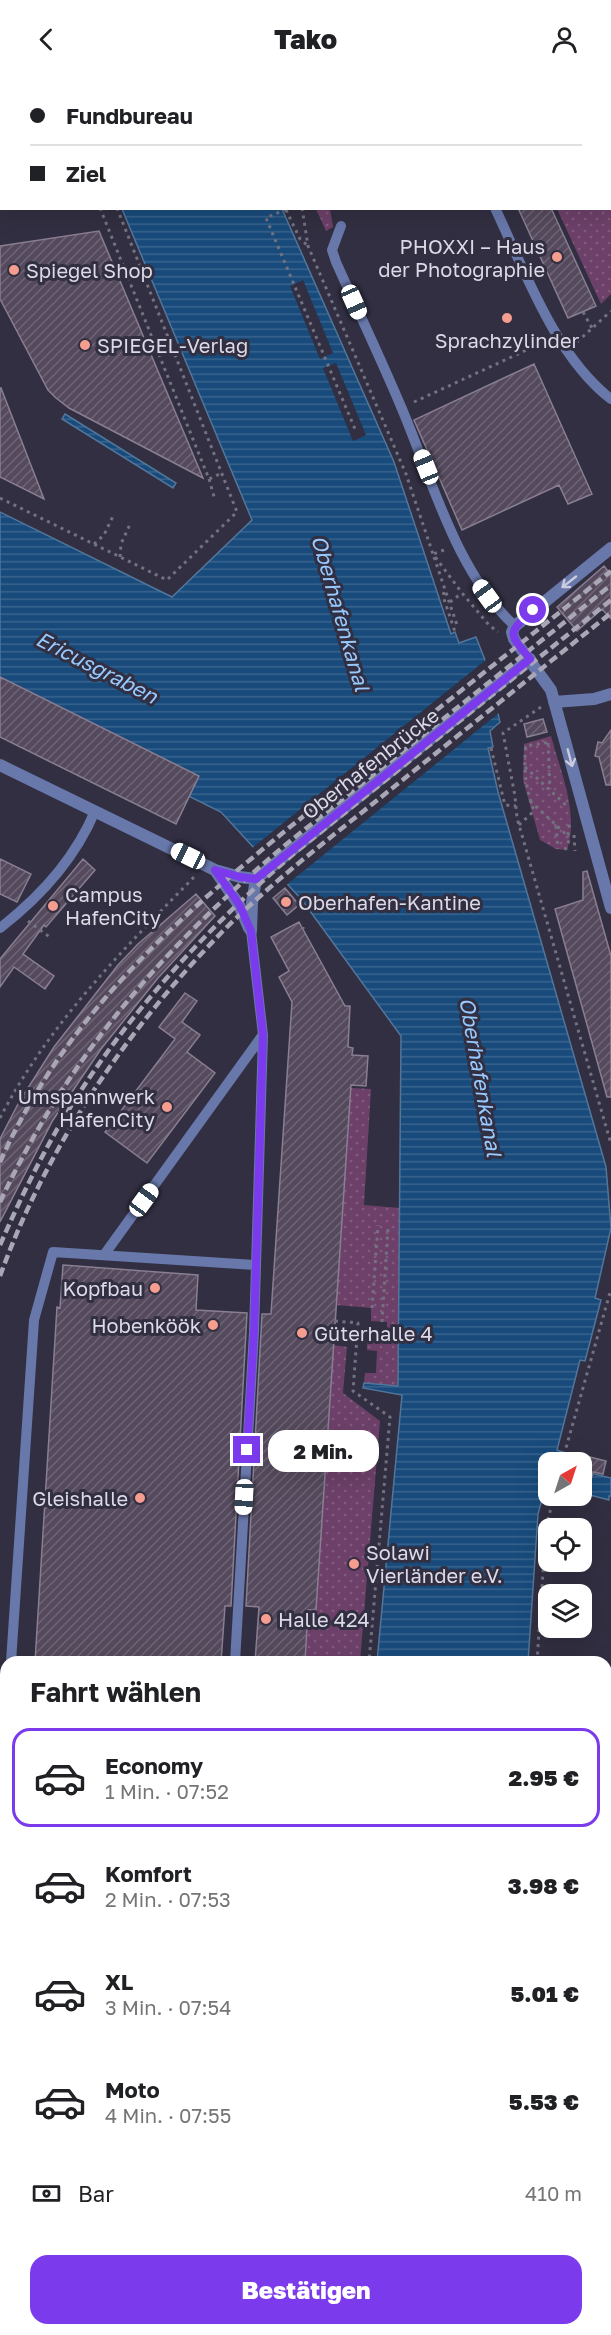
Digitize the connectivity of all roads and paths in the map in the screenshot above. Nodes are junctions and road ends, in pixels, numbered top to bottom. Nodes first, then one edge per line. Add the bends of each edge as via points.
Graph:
1 (101, 210) edge
2 (118, 210) edge
3 (284, 210) edge
4 (286, 210) edge
5 (302, 210) edge
6 (496, 210) edge
7 (341, 226) dead end
8 (308, 246) junction
9 (583, 312) dead end
10 (610, 314) edge
11 (351, 326) dead end
12 (592, 328) junction
13 (345, 329) junction
14 (557, 336) junction
15 (566, 351) junction
16 (378, 389) dead end
17 (371, 391) junction
18 (611, 399) edge
19 (401, 408) junction
20 (355, 429) dead end
21 (222, 473) junction
22 (209, 479) junction
23 (0, 498) edge
24 (214, 500) dead end
25 (114, 514) dead end
26 (131, 522) dead end
27 (94, 544) junction
28 (611, 548) edge
29 (441, 551) dead end
30 (433, 554) junction
31 (120, 557) junction
32 (445, 591) junction
33 (462, 593) junction
34 (450, 602) junction
35 (457, 625) dead end
36 (515, 626) junction
37 (455, 632) dead end
38 (514, 639) junction
39 (530, 659) junction
40 (611, 694) edge
41 (554, 702) junction
42 (565, 740) junction
43 (548, 743) junction
44 (490, 748) dead end
45 (0, 765) edge
46 (523, 766) junction
47 (550, 789) junction
48 (530, 801) junction
49 (516, 806) junction
50 (569, 809) dead end
51 (95, 811) junction
52 (570, 819) dead end
53 (556, 824) junction
54 (519, 825) junction
55 (568, 836) junction
56 (558, 849) dead end
57 (565, 850) dead end
58 (210, 868) junction
59 (606, 872) edge
60 (256, 879) junction
61 (611, 908) edge
62 (19, 913) junction
63 (0, 928) edge
64 (251, 931) junction
65 (51, 939) dead end
66 (263, 1035) junction
67 (0, 1118) edge
68 (611, 1144) edge
69 (378, 1225) dead end
70 (388, 1228) dead end
71 (377, 1236) junction
72 (387, 1237) junction
73 (104, 1255) junction
74 (375, 1264) junction
75 (255, 1265) junction
76 (386, 1265) junction
77 (611, 1289) edge
78 (374, 1293) junction
79 (384, 1294) junction
80 (372, 1308) dead end
81 (335, 1321) dead end
82 (382, 1322) dead end
83 (565, 1452) edge
84 (551, 1506) edge
85 (11, 1656) edge
86 (235, 1656) edge
87 (370, 1656) edge
88 (537, 1656) edge

1 - 22 path
2 - 21 path
3 - 20 path via 266,218
4 - 8 path via 300,239
5 - 8 path
6 - 14 lane
7 - 19 lane via 332,250
8 - 13 path
9 - 12 path
10 - 12 path
11 - 13 path
12 - 15 path
13 - 17 path
14 - 15 lane
14 - 19 path
15 - 18 lane
16 - 17 path
17 - 30 path via 406,474
19 - 36 lane via 472,573
21 - 22 path
21 - 31 path via 237,512 167,580
22 - 24 path
23 - 27 path
25 - 27 path via 104,535
26 - 31 path
27 - 31 path
28 -> 36 street
29 - 30 path
30 - 32 path
30 - 33 path
32 - 34 path
32 - 37 path via 443,596
33 - 34 path
33 - 38 path via 489,625
34 - 35 path
36 - 38 street
38 - 39 street
39 - 41 street via 547,681
39 - 60 street, Oberhafenbrücke
40 - 41 street
41 - 42 street
41 - 49 path via 538,708 503,733
42 - 43 path
42 -> 59 street
43 - 46 path via 526,746
43 - 47 path
44 - 49 path via 505,805
45 - 51 street
46 - 47 path
46 - 48 path
47 - 50 path
48 - 53 path
48 - 54 path via 534,811
49 - 54 path
51 - 58 street
51 - 62 lane via 86,832 55,877
52 - 55 path
53 - 55 path
53 - 56 path
54 - 68 path
55 - 57 path
58 - 60 street
58 - 64 street via 239,904
58 - 67 path via 105,969 69,1011 40,1050
59 - 61 street
60 - 64 street
62 - 63 lane
62 - 65 path
64 - 66 lane
66 - 73 lane
66 - 75 lane
69 - 71 path
70 - 72 path
71 - 72 path
71 - 74 path
72 - 76 path
73 - 75 lane
73 - 85 lane via 53,1252 34,1320
74 - 76 path
74 - 78 path
75 - 86 lane
76 - 79 path
77 - 83 path
78 - 79 path
78 - 80 path
79 - 82 path
81 - 87 path via 358,1323 353,1391 390,1417
84 - 88 path via 546,1527

